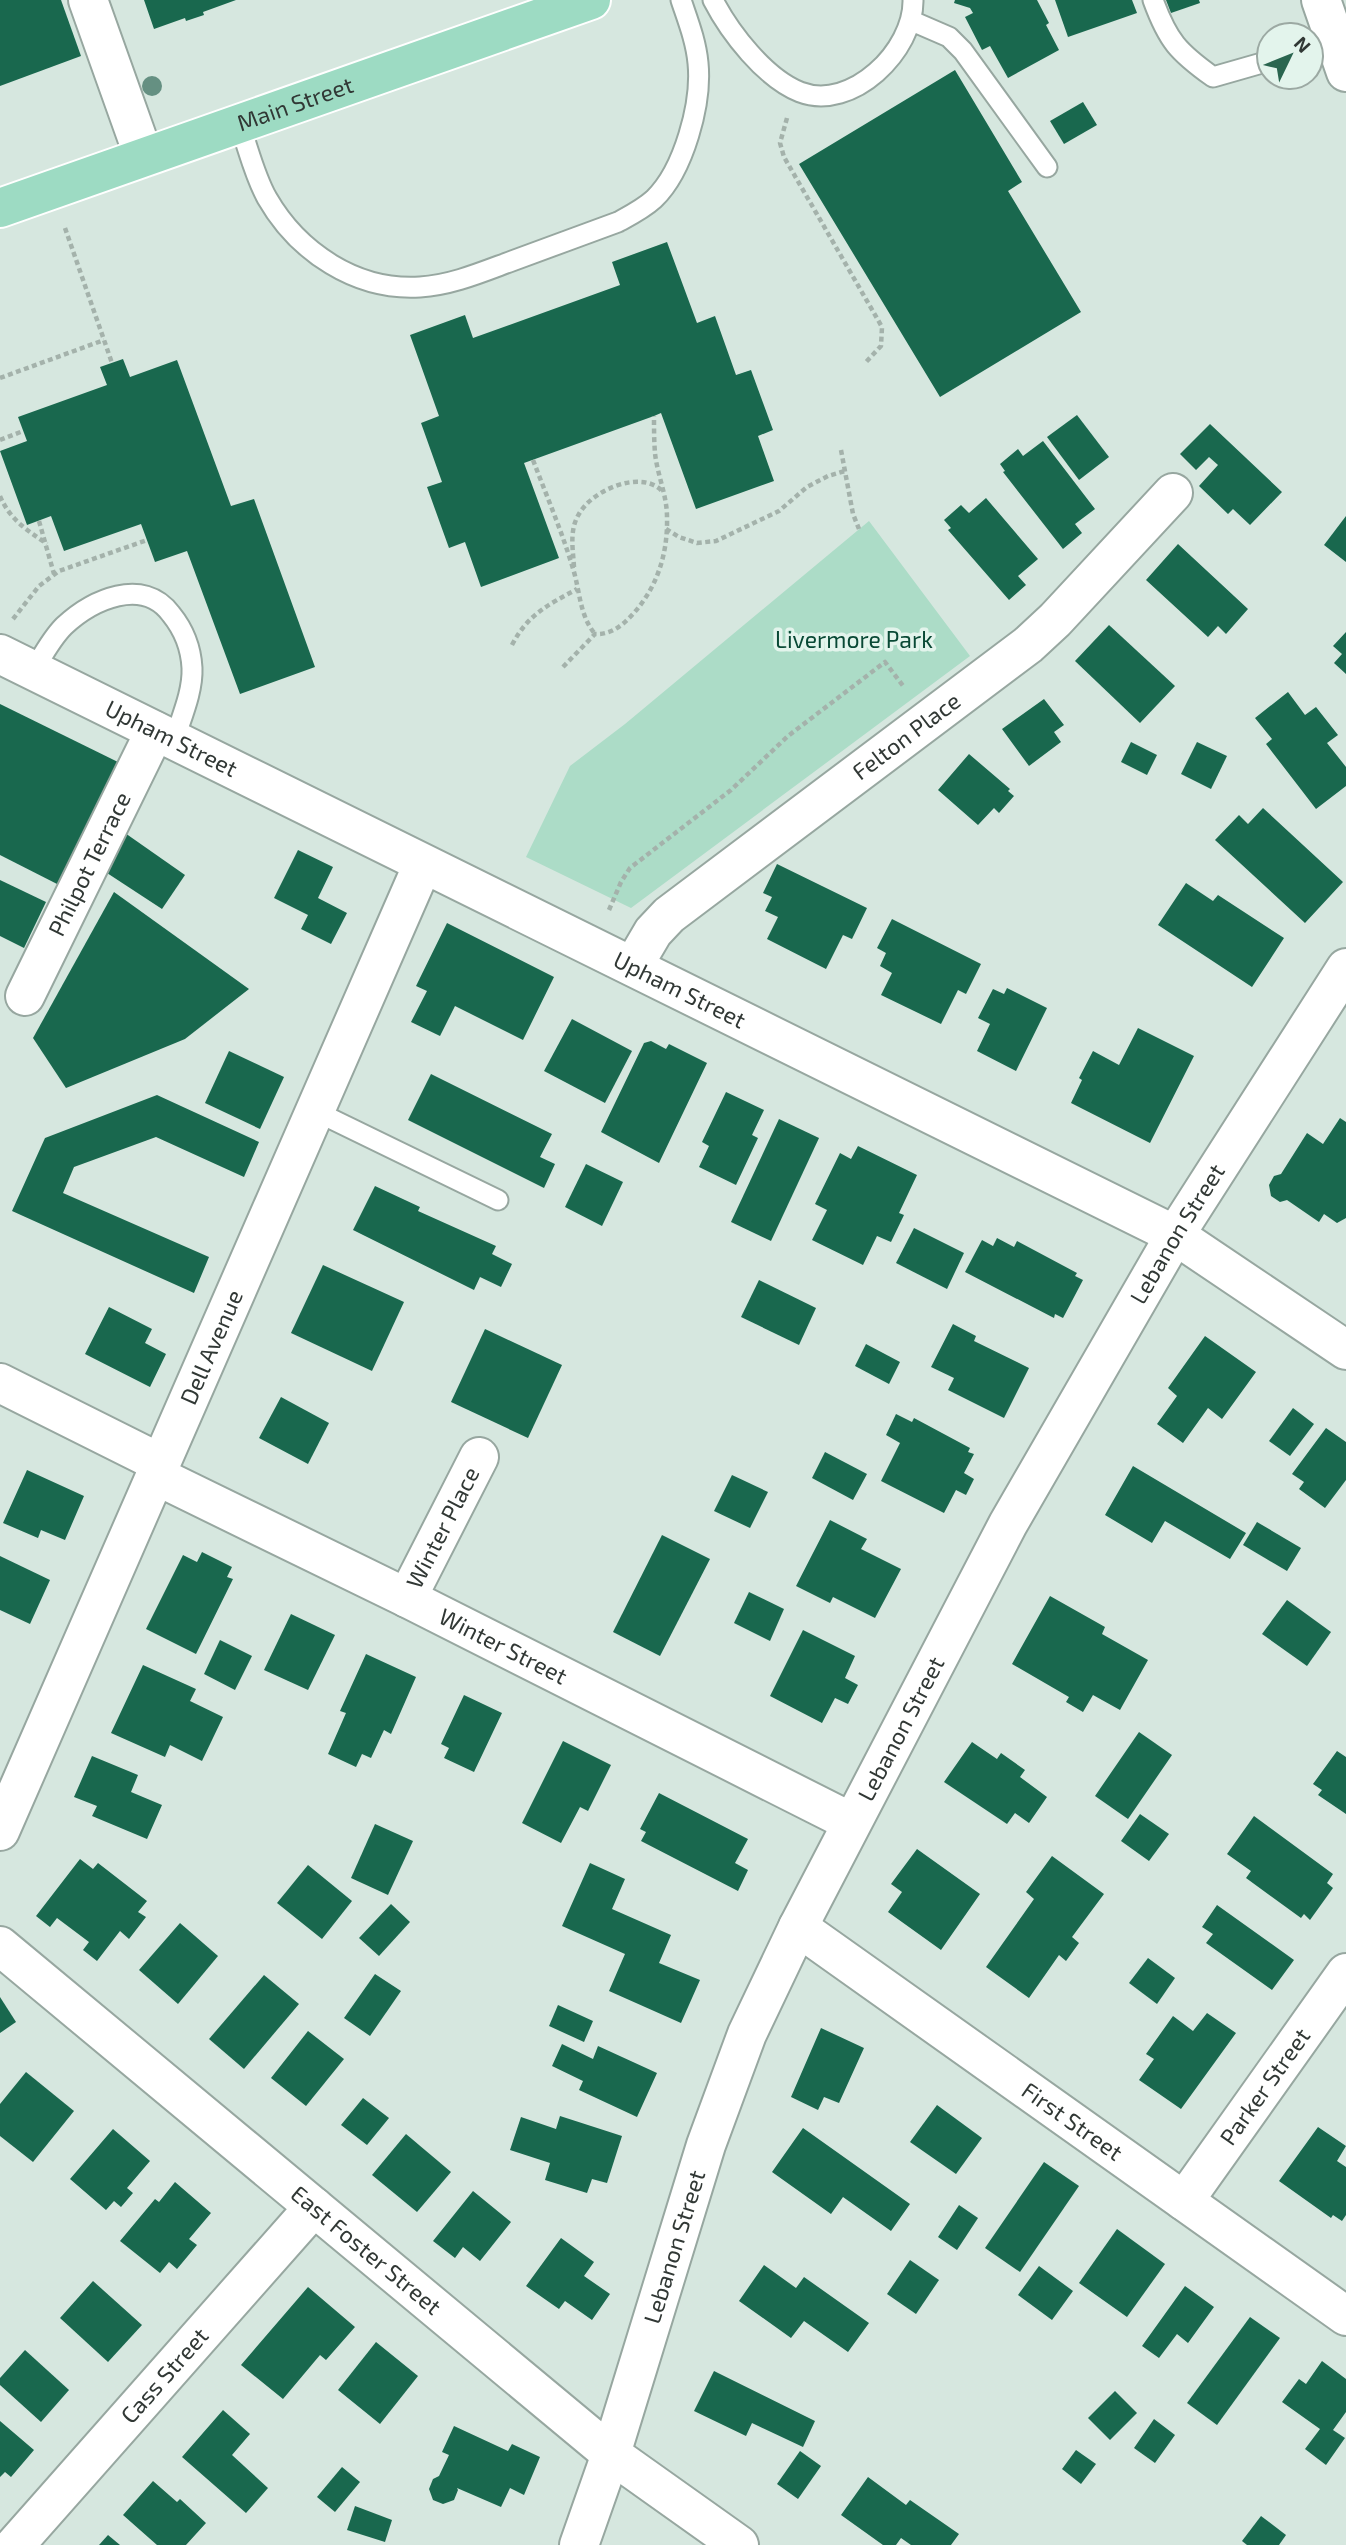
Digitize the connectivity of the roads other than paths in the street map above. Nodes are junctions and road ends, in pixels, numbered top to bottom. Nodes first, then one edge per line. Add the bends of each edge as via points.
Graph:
1 (88, 0) edge
2 (592, 0) edge
3 (681, 0) edge
4 (713, 0) edge
5 (913, 0) edge
6 (1153, 0) edge
7 (1321, 0) edge
8 (912, 21) junction
9 (1335, 53) edge
10 (1255, 65) edge
11 (239, 122) junction
12 (144, 157) junction
13 (1047, 167) dead end
14 (0, 208) edge
15 (1173, 493) dead end
16 (4, 641) edge
17 (34, 670) junction
18 (165, 736) junction
19 (423, 864) junction
20 (633, 966) junction
21 (1346, 968) edge
22 (25, 996) dead end
23 (315, 1111) junction
24 (498, 1199) dead end
25 (1175, 1236) junction
26 (1346, 1350) edge
27 (0, 1383) edge
28 (479, 1457) dead end
29 (158, 1469) junction
30 (407, 1598) junction
31 (851, 1822) junction
32 (0, 1830) edge
33 (798, 1927) junction
34 (0, 1946) edge
35 (1346, 1973) edge
36 (1184, 2201) junction
37 (314, 2207) junction
38 (1346, 2316) edge
39 (611, 2454) junction
40 (15, 2545) edge
41 (579, 2545) edge
42 (739, 2545) edge

1 - 12 street
2 - 11 main road, Main Street
3 - 11 lane via 695,45 698,98 683,150 656,197 618,222 465,278 419,287 392,286 368,281 315,255 266,197
4 - 8 lane via 724,21 763,66 799,91 813,95 851,88 871,78 894,55
5 - 8 lane
6 - 10 lane via 1168,36 1185,57 1213,77
7 - 9 street
8 - 13 lane via 949,37 963,51
11 - 12 main road, Main Street
12 - 14 main road, Main Street
15 - 20 street, Felton Place via 1028,645 669,915 647,940
16 - 17 street, Upham Street
17 - 18 street, Upham Street
17 - 18 lane via 55,636 80,614 117,596 148,596 168,609 179,624 190,657 191,680
18 - 19 street, Upham Street
18 - 22 street, Philpot Terrace
19 - 20 street, Upham Street
19 - 23 street, Dell Avenue
20 - 25 street, Upham Street
21 - 25 street, Lebanon Street
23 - 24 lane
23 - 29 street, Dell Avenue
25 - 26 street, Upham Street
25 - 31 street, Lebanon Street via 1009,1524
27 - 29 street, Winter Street
28 - 30 street, Winter Place
29 - 30 street, Winter Street
29 - 32 street, Dell Avenue
30 - 31 street, Winter Street
31 - 33 street, Lebanon Street
33 - 36 street, First Street
33 - 39 street, Lebanon Street via 747,2034 706,2145
34 - 37 street, East Foster Street
35 - 36 street, Parker Street
36 - 38 street, First Street
37 - 39 street, East Foster Street
37 - 40 street, Cass Street
39 - 41 street, Lebanon Street
39 - 42 street, East Foster Street

